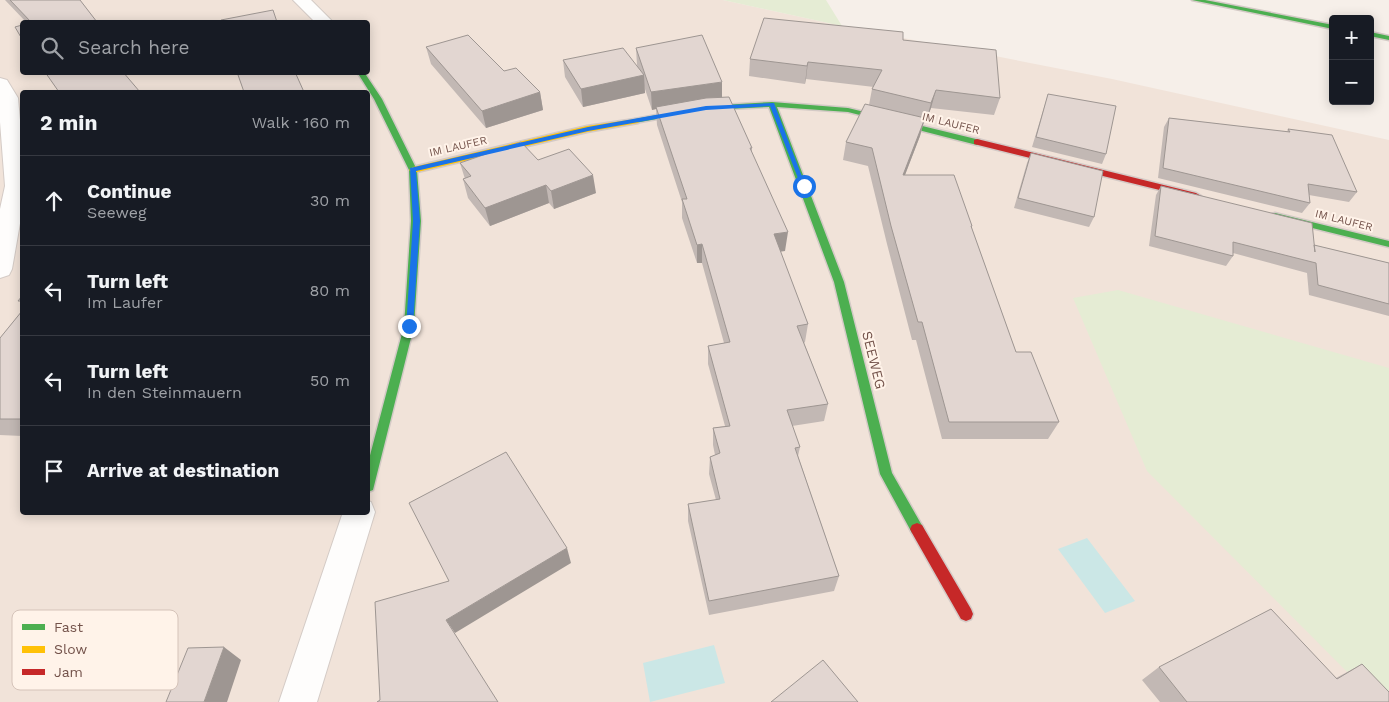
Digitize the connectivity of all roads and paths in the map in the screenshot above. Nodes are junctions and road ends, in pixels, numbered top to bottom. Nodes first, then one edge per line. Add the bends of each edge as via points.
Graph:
1 (301, 0) edge
2 (1195, 0) edge
3 (322, 20) edge
4 (1329, 26) edge
5 (1374, 35) edge
6 (1389, 38) edge
7 (362, 75) edge
8 (3, 95) edge
9 (772, 104) junction
10 (413, 170) junction
11 (1206, 199) edge
12 (1264, 213) edge
13 (1389, 244) edge
14 (0, 269) edge
15 (370, 478) edge
16 (358, 515) edge
17 (966, 614) dead end
18 (298, 702) edge

1 - 3 street
2 - 4 street
5 - 6 street
7 - 10 street via 378,99
8 - 14 street via 16,186
9 - 10 street, IM LAUFER via 706,108 588,129
9 - 11 street, IM LAUFER via 848,110
9 - 17 street, SEEWEG via 839,282 886,474
10 - 15 street via 416,221 409,326
12 - 13 street, IM LAUFER
16 - 18 street

